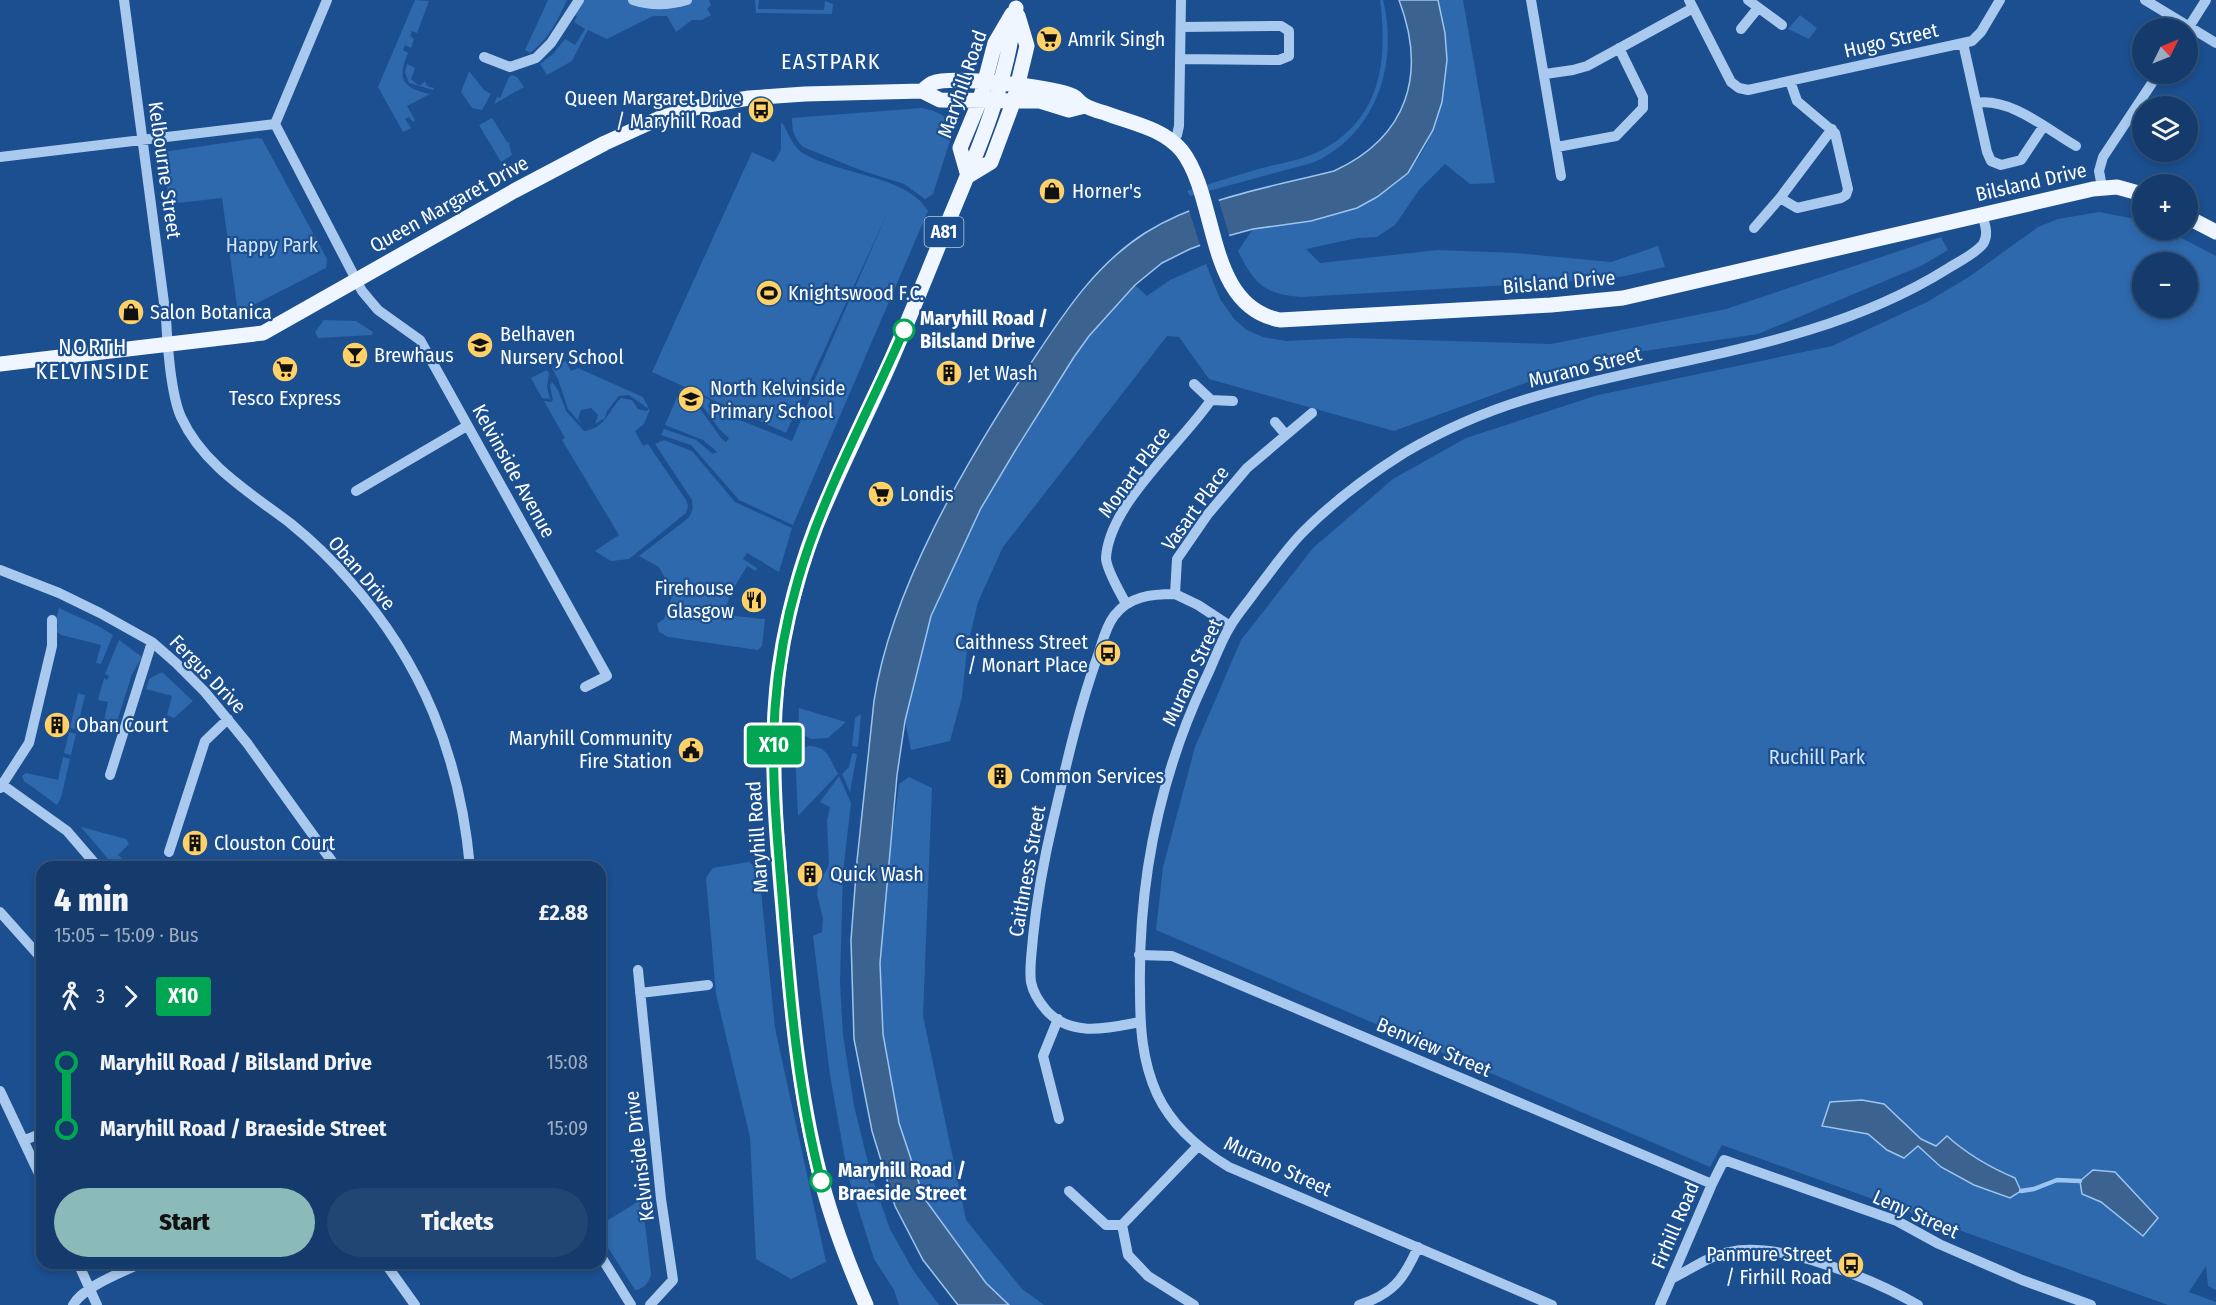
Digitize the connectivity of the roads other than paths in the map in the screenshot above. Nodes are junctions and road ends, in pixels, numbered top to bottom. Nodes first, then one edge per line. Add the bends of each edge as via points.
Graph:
1 (124, 0) edge
2 (327, 0) edge
3 (579, 0) edge
4 (633, 0) edge
5 (687, 0) edge
6 (1181, 0) edge
7 (1531, 0) edge
8 (1748, 0) edge
9 (2000, 0) edge
10 (2145, 0) edge
11 (2206, 0) edge
12 (1016, 4) edge
13 (1691, 4) edge
14 (1758, 8) junction
15 (2173, 18) edge
16 (2194, 18) edge
17 (1782, 25) dead end
18 (1181, 27) junction
19 (1741, 29) dead end
20 (2198, 33) edge
21 (1963, 43) junction
22 (2216, 43) edge
23 (1619, 48) junction
24 (484, 57) dead end
25 (1180, 59) junction
26 (1545, 74) junction
27 (1790, 81) junction
28 (993, 82) junction
29 (2151, 84) edge
30 (1018, 85) junction
31 (922, 91) junction
32 (980, 100) junction
33 (997, 100) junction
34 (1014, 100) junction
35 (1976, 103) junction
36 (1085, 106) junction
37 (275, 124) junction
38 (2043, 127) junction
39 (1832, 129) junction
40 (143, 139) junction
41 (1172, 141) junction
42 (2076, 146) dead end
43 (1557, 147) junction
44 (0, 157) edge
45 (968, 176) junction
46 (1561, 176) dead end
47 (2102, 187) junction
48 (2132, 191) edge
49 (1780, 198) junction
50 (1982, 215) junction
51 (2198, 222) edge
52 (1754, 228) dead end
53 (2216, 231) edge
54 (357, 280) junction
55 (167, 345) junction
56 (0, 364) edge
57 (1194, 384) dead end
58 (1211, 400) junction
59 (1233, 401) dead end
60 (1312, 413) dead end
61 (1275, 422) dead end
62 (467, 426) junction
63 (1286, 435) junction
64 (356, 491) dead end
65 (0, 570) edge
66 (1175, 594) junction
67 (1126, 604) junction
68 (52, 620) dead end
69 (1230, 626) junction
70 (152, 642) junction
71 (585, 687) dead end
72 (228, 719) junction
73 (110, 775) dead end
74 (1, 785) edge
75 (169, 852) dead end
76 (93, 861) edge
77 (332, 861) edge
78 (469, 861) edge
79 (0, 912) edge
80 (36, 952) edge
81 (1139, 956) junction
82 (638, 970) dead end
83 (708, 985) dead end
84 (640, 993) junction
85 (1058, 1019) junction
86 (1140, 1022) junction
87 (0, 1091) edge
88 (1059, 1119) dead end
89 (36, 1135) edge
90 (25, 1140) junction
91 (1198, 1146) junction
92 (1724, 1160) joint
93 (36, 1166) edge
94 (1712, 1184) junction
95 (1069, 1191) dead end
96 (1122, 1225) junction
97 (1418, 1247) junction
98 (606, 1264) edge
99 (81, 1269) edge
100 (129, 1269) edge
101 (389, 1269) edge
102 (1671, 1279) junction
103 (90, 1289) junction
104 (73, 1305) edge
105 (97, 1305) edge
106 (415, 1305) edge
107 (632, 1305) edge
108 (650, 1305) edge
109 (867, 1305) edge
110 (1194, 1305) edge
111 (1359, 1305) edge
112 (1552, 1305) edge
113 (1660, 1305) edge
114 (1918, 1305) edge
115 (2091, 1305) edge

1 - 40 street, Kelbourne Street
2 - 37 street
3 - 24 street via 551,43 536,58 510,67
4 - 5 street via 657,4
6 - 18 street
7 - 26 street
8 - 14 street
9 - 21 street, Hugo Street via 1978,35
10 - 15 street
11 - 16 street
12 - 28 main road, Maryhill Road / A81 via 995,43
12 - 30 main road, Maryhill Road / A81 via 1027,46
13 - 23 street
13 - 27 street, Hugo Street via 1735,85 1748,90
14 - 17 street
14 - 19 street
18 - 25 street
18 - 25 street via 1281,26 1289,31 1289,56 1279,60
20 - 22 street
21 - 27 street, Hugo Street
21 - 35 street
23 - 26 street via 1582,68
23 - 43 street via 1643,97 1643,108 1616,136
25 - 41 street via 1179,126
26 - 43 street
27 - 39 street via 1797,101
28 - 30 main road, Bilsland Drive
28 - 31 main road, Queen Margaret Drive via 934,82
28 - 32 main road, Maryhill Road / A81
28 - 33 main road, A81
29 - 47 street via 2103,157 2099,171
30 - 34 main road, Maryhill Road / A81
30 - 36 main road, Bilsland Drive via 1073,96
31 - 32 main road, Queen Margaret Drive via 940,100
31 - 54 main road, Queen Margaret Drive via 749,98 673,114 564,164
32 - 33 main road, Queen Margaret Drive
32 - 45 main road, Maryhill Road / A81 via 960,148
33 - 34 main road, Bilsland Drive
33 - 45 main road, A81
34 - 36 main road, Bilsland Drive via 1040,100 1069,110
34 - 45 main road, Maryhill Road / A81 via 991,162
35 - 38 street via 2010,106
35 - 38 street via 1988,156 1998,165 2021,160
36 - 41 main road, Bilsland Drive
37 - 40 street
37 - 54 street, Kelvinside Avenue
38 - 42 street
39 - 49 street
39 - 49 street via 1848,185 1846,195 1797,208
40 - 44 street
40 - 55 street, Kelbourne Street
41 - 50 main road, Bilsland Drive via 1195,174 1218,252 1237,291 1252,309 1281,320 1623,298
43 - 46 street
45 - 109 main road, Maryhill Road / A81 via 810,544 789,620 776,696 774,793 796,1050 823,1185 844,1253
47 - 48 main road, Bilsland Drive
47 - 50 main road, Bilsland Drive
49 - 52 street
50 - 69 street, Murano Street via 1987,234 1976,250 1915,288 1856,315 1774,341 1528,399 1434,437 1382,468 1327,510 1295,542
51 - 53 main road
54 - 55 main road, Queen Margaret Drive via 263,333
54 - 62 street, Kelvinside Avenue via 378,310 420,340
55 - 56 main road, Queen Margaret Drive
55 - 78 street, Oban Drive via 180,415 192,437 210,460 292,526 348,578 371,605 430,702 455,773
57 - 58 street
58 - 59 street
58 - 67 street, Monart Place via 1158,464 1111,532 1106,561
60 - 63 street, Vasart Place
61 - 63 street
62 - 64 street
62 - 71 street, Kelvinside Avenue via 607,676
63 - 66 street, Vasart Place via 1247,468 1208,514 1177,559
65 - 70 street, Fergus Drive via 59,593
66 - 67 street via 1156,594
66 - 69 street
67 - 85 street, Caithness Street via 1108,624 1087,686 1036,900 1031,984 1038,1000
68 - 74 street via 52,646 29,743
69 - 81 street, Murano Street via 1190,712 1161,800 1150,848
70 - 72 street, Fergus Drive
70 - 73 street
72 - 75 street via 206,741
72 - 77 street, Fergus Drive
74 - 76 street via 67,831
79 - 80 street
81 - 86 street, Murano Street
81 - 94 street, Benview Street via 1170,955
82 - 84 street, Kelvinside Drive
83 - 84 street
84 - 108 street, Kelvinside Drive via 673,1280
85 - 86 street, Caithness Street via 1086,1029
85 - 88 street via 1043,1056
86 - 91 street, Murano Street via 1143,1052 1159,1098
87 - 90 street
89 - 90 street
90 - 93 street
91 - 96 street
91 - 97 street, Murano Street via 1240,1172
92 - 94 street, Firhill Road
92 - 115 street, Leny Street via 1897,1221 2022,1280
94 - 102 street, Firhill Road
95 - 96 street via 1106,1225
96 - 110 street via 1128,1255 1148,1276
97 - 111 street via 1398,1284
97 - 112 street, Murano Street
98 - 107 street
99 - 103 street
100 - 103 street
101 - 106 street
102 - 113 street, Firhill Road
102 - 114 street via 1726,1252 1768,1251 1869,1281
103 - 104 street
103 - 105 street

